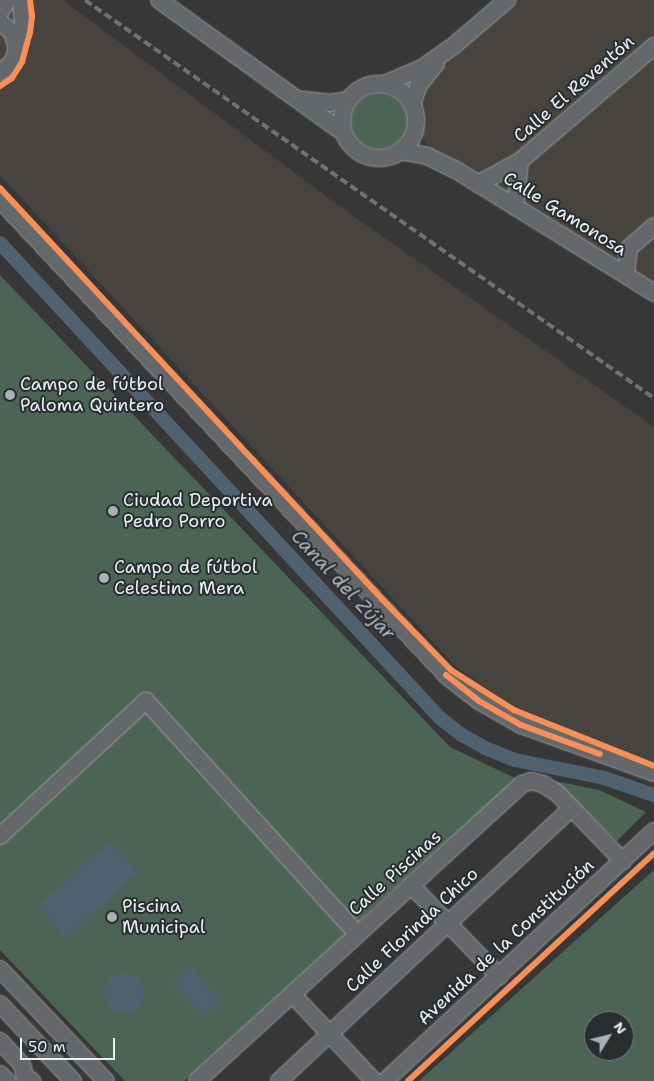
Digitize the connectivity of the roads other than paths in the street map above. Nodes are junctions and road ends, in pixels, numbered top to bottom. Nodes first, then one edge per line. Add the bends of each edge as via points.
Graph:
1 (8, 0) edge
2 (21, 0) edge
3 (159, 0) edge
4 (507, 0) edge
5 (0, 12) edge
6 (0, 22) edge
7 (654, 46) edge
8 (17, 48) junction
9 (451, 48) junction
10 (0, 72) edge
11 (384, 84) junction
12 (298, 99) junction
13 (347, 100) junction
14 (412, 105) junction
15 (416, 124) junction
16 (343, 132) junction
17 (400, 151) junction
18 (520, 161) junction
19 (456, 170) junction
20 (478, 184) junction
21 (0, 200) edge
22 (516, 207) junction
23 (654, 226) edge
24 (629, 248) junction
25 (603, 260) junction
26 (626, 275) junction
27 (654, 292) edge
28 (654, 774) edge
29 (572, 808) junction
30 (654, 831) edge
31 (0, 836) edge
32 (623, 861) junction
33 (411, 885) junction
34 (449, 922) junction
35 (352, 928) dead end
36 (0, 969) edge
37 (499, 976) junction
38 (292, 994) junction
39 (0, 1004) edge
40 (329, 1034) junction
41 (0, 1041) edge
42 (0, 1074) edge
43 (24, 1079) edge
44 (7, 1081) edge
45 (73, 1081) edge
46 (106, 1081) edge
47 (197, 1081) edge
48 (279, 1081) edge
49 (374, 1081) edge
50 (384, 1081) edge

1 - 5 street
2 - 8 street via 23,26
3 - 12 street
4 - 9 street
6 - 8 street via 12,32
7 - 18 street, Calle El Reventón
8 - 10 street via 12,62
9 - 11 street via 410,75
9 - 14 street via 418,86
11 - 13 street via 363,87
11 - 14 street via 401,91
12 - 13 street via 324,103
12 - 16 street
13 - 16 street via 341,121
14 - 15 street
15 - 17 street via 413,135
15 - 19 street, Calle Gamonosa via 426,142
16 - 17 street via 352,147 367,156 384,158
17 - 19 street, Calle Gamonosa via 427,156
18 - 20 street, Calle El Reventón
18 - 22 street, Calle El Reventón
19 - 20 street, Calle Gamonosa
20 - 22 street, Calle Gamonosa
21 - 28 street via 448,677 479,701 522,725
22 - 25 street, Calle Gamonosa
23 - 24 street
24 - 25 street
24 - 26 street
25 - 26 street, Calle Gamonosa
26 - 27 street, Calle Gamonosa
29 - 32 street, Calle Piscinas
29 - 33 street, Calle Piscinas via 558,793 543,784 531,781 522,784
29 - 34 street, Calle Florinda Chico
30 - 32 street, Avenida de la Constitución
31 - 35 street via 146,701
32 - 37 street, Avenida de la Constitución
33 - 34 street
33 - 38 street, Calle Piscinas
34 - 37 street
34 - 40 street, Calle Florinda Chico
36 - 46 street
37 - 50 street, Avenida de la Constitución
38 - 40 street
38 - 47 street, Calle Piscinas
39 - 45 street
40 - 48 street, Calle Florinda Chico
40 - 49 street
41 - 43 street via 22,1065
42 - 44 street

